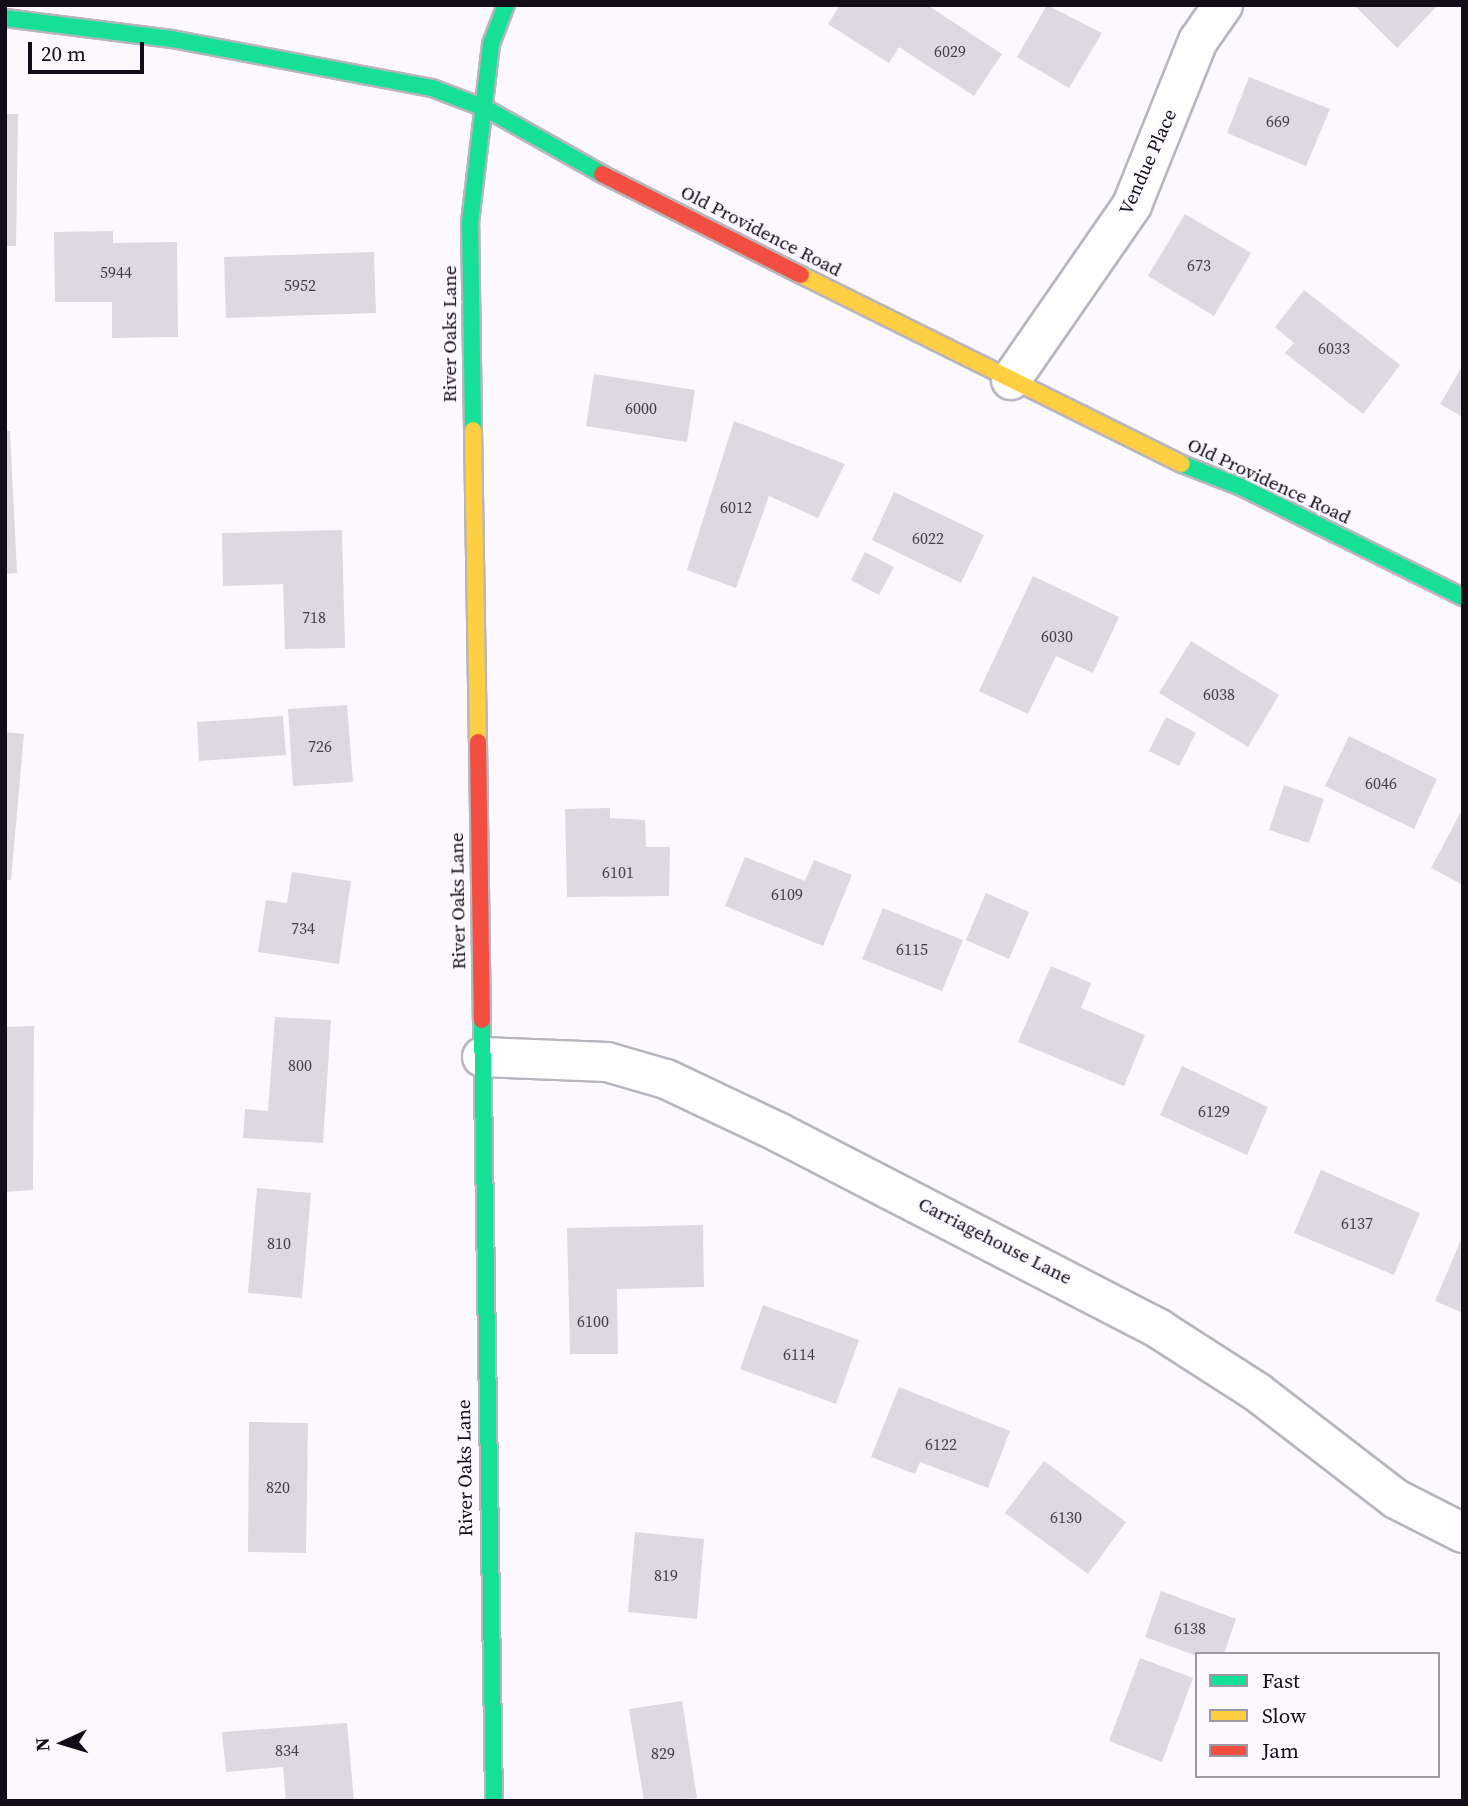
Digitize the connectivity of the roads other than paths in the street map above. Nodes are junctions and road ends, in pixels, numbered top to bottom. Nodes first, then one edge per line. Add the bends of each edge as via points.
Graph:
1 (506, 5) edge
2 (1223, 5) edge
3 (5, 18) edge
4 (485, 108) junction
5 (1011, 380) junction
6 (1463, 597) edge
7 (482, 1056) junction
8 (1463, 1533) edge
9 (494, 1801) edge

1 - 4 street, River Oaks Lane via 491,44
2 - 5 street, Vendue Place via 1198,41 1132,205
3 - 4 street, Old Providence Road via 172,39 418,85
4 - 5 street, Old Providence Road via 555,151
4 - 7 street, River Oaks Lane via 470,223
5 - 6 street, Old Providence Road
7 - 8 street, Carriagehouse Lane via 607,1062 666,1079 780,1133 1158,1329 1257,1392 1396,1499
7 - 9 street, River Oaks Lane via 489,1763

